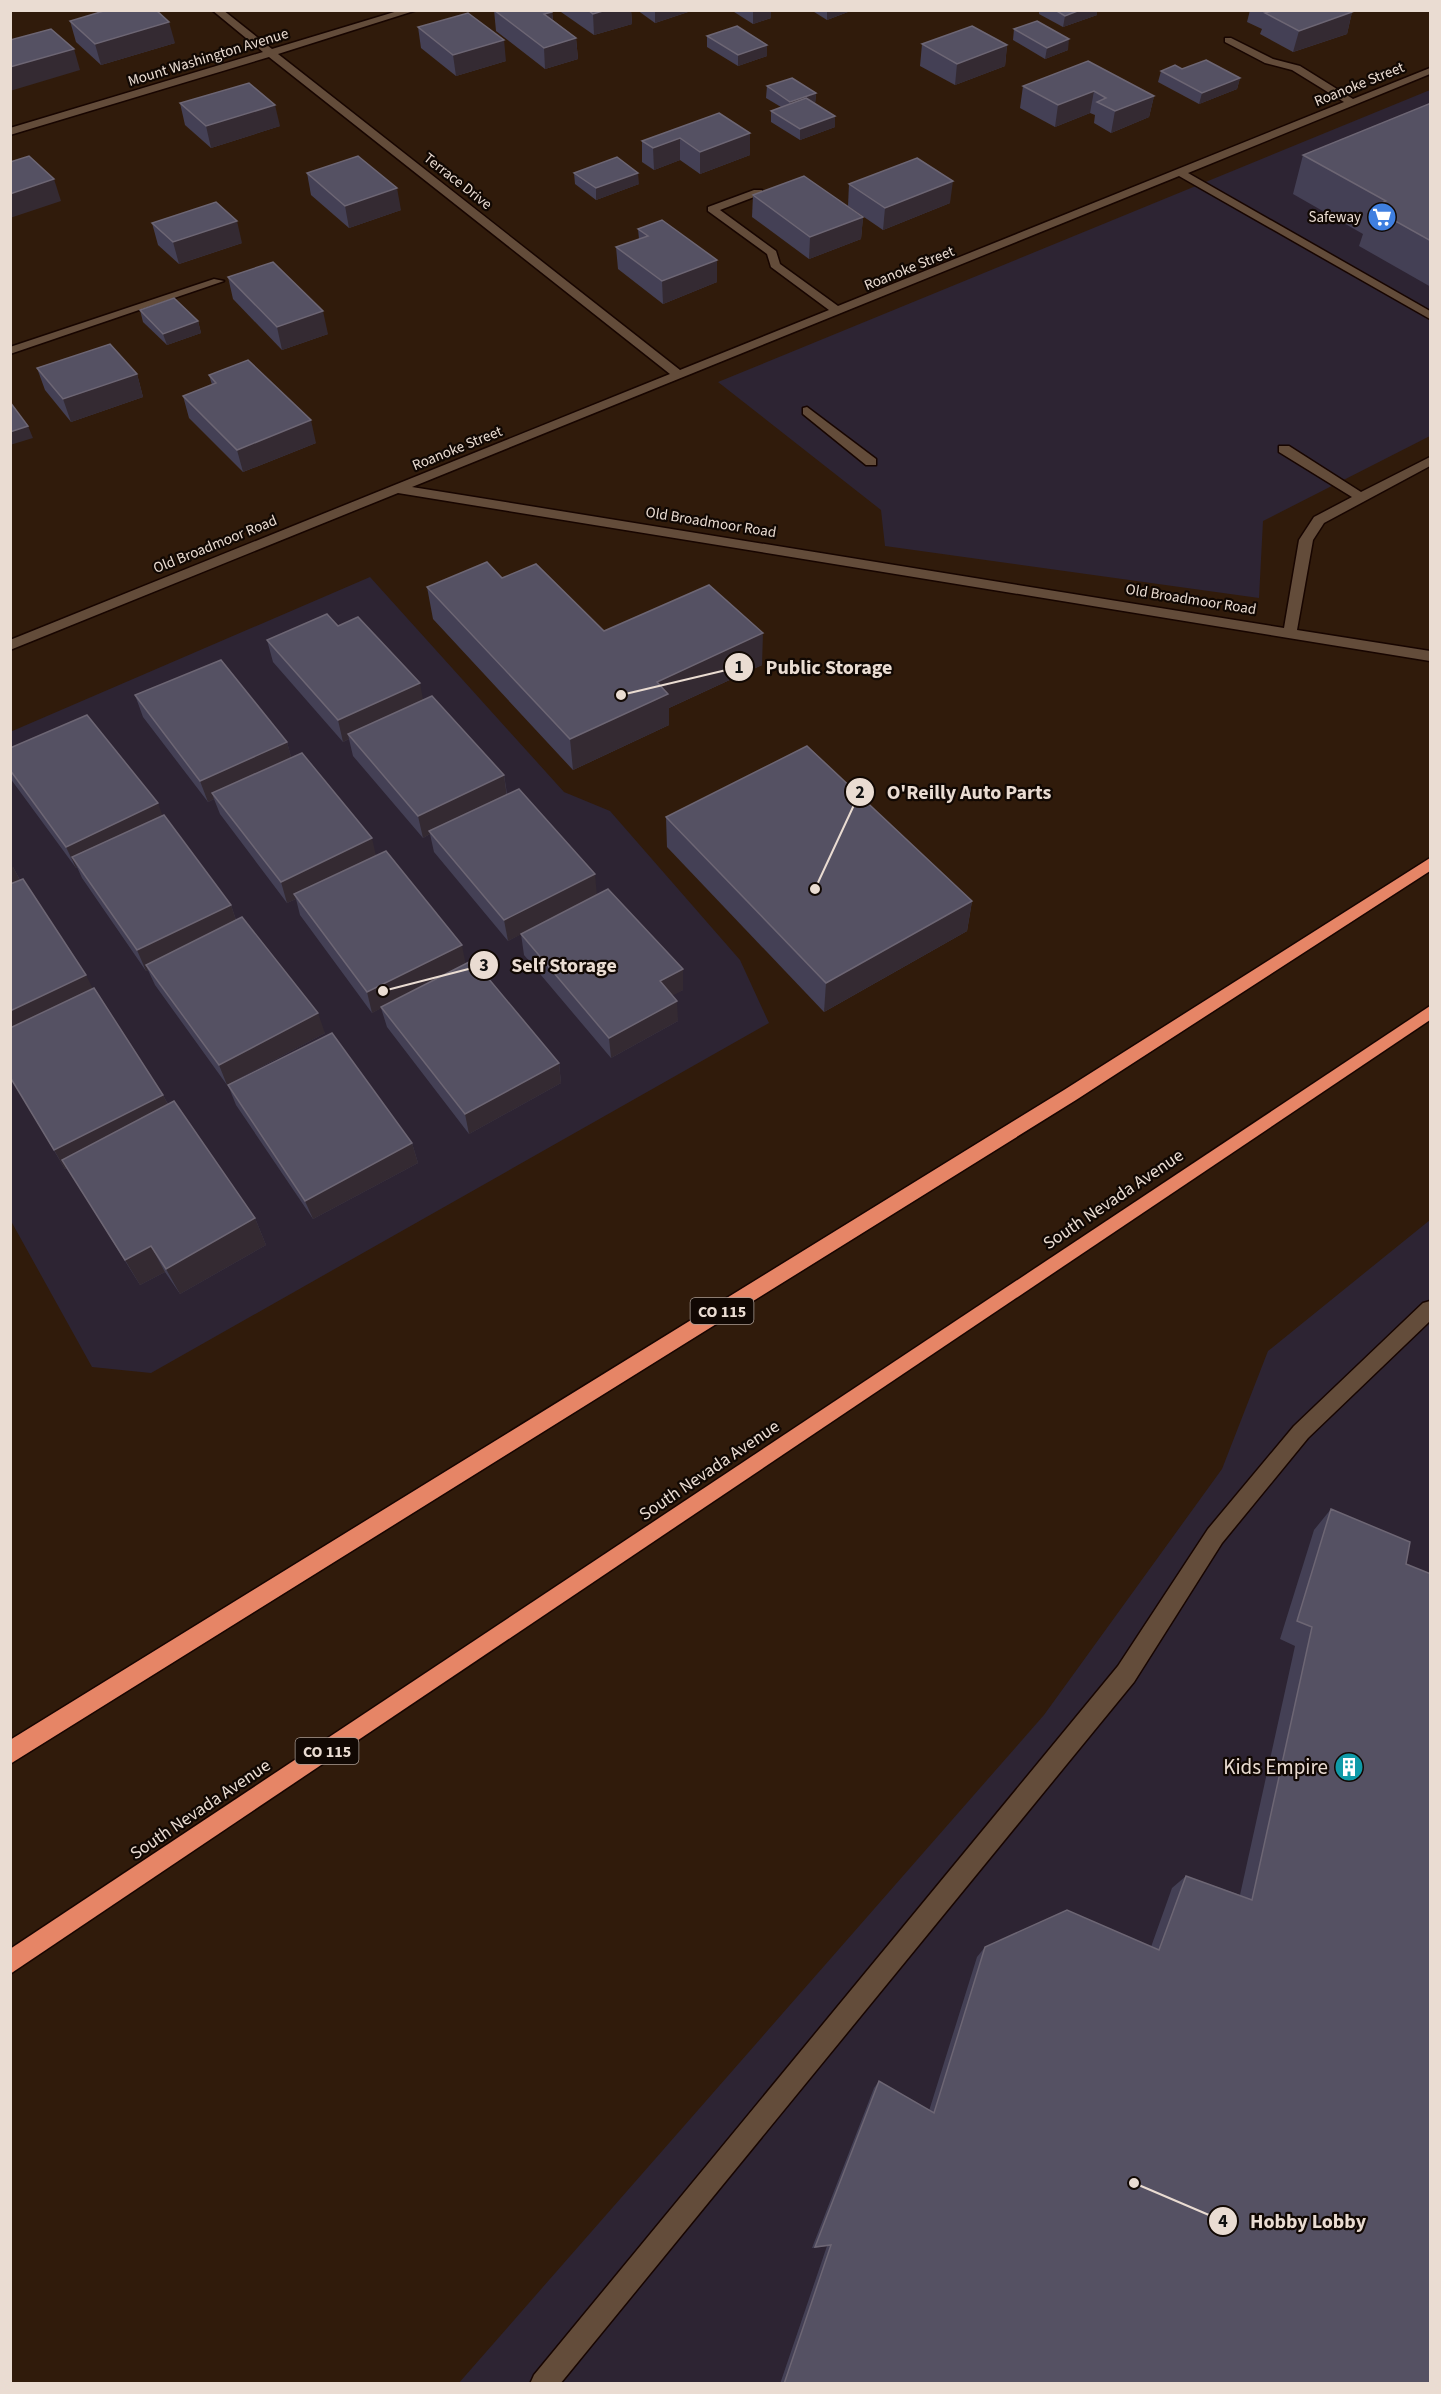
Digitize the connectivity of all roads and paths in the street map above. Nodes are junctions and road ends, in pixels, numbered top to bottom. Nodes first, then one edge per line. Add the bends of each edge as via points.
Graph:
1 (216, 10) edge
2 (413, 10) edge
3 (1228, 40) dead end
4 (272, 54) junction
5 (1431, 71) edge
6 (1353, 103) junction
7 (10, 132) edge
8 (1181, 173) junction
9 (758, 192) edge
10 (218, 281) dead end
11 (839, 312) junction
12 (1431, 315) edge
13 (10, 351) edge
14 (680, 376) junction
15 (807, 411) dead end
16 (1284, 449) dead end
17 (1431, 461) edge
18 (872, 462) dead end
19 (396, 489) junction
20 (1360, 497) junction
21 (1290, 631) junction
22 (10, 645) edge
23 (1431, 656) edge
24 (1431, 864) edge
25 (1431, 1012) edge
26 (1431, 1309) edge
27 (10, 1753) edge
28 (10, 1963) edge
29 (543, 2384) edge

1 - 4 street, Terrace Drive
2 - 4 street, Mount Washington Avenue
3 - 6 street via 1269,62 1296,68
4 - 7 street, Mount Washington Avenue
4 - 14 street, Terrace Drive
5 - 6 street, Roanoke Street
6 - 8 street, Roanoke Street
8 - 11 street, Roanoke Street
8 - 12 street
9 - 11 street via 712,209 772,253 775,264
10 - 13 street
11 - 14 street, Roanoke Street
14 - 19 street, Roanoke Street
15 - 18 street
16 - 20 street
17 - 20 street
19 - 21 street, Old Broadmoor Road
19 - 22 street, Old Broadmoor Road
20 - 21 street via 1319,520 1306,540
21 - 23 street, Old Broadmoor Road
24 - 27 highway, CO 115 via 1070,1095
25 - 28 highway, South Nevada Avenue / CO 115
26 - 29 street via 1294,1440 1215,1536 1126,1674

